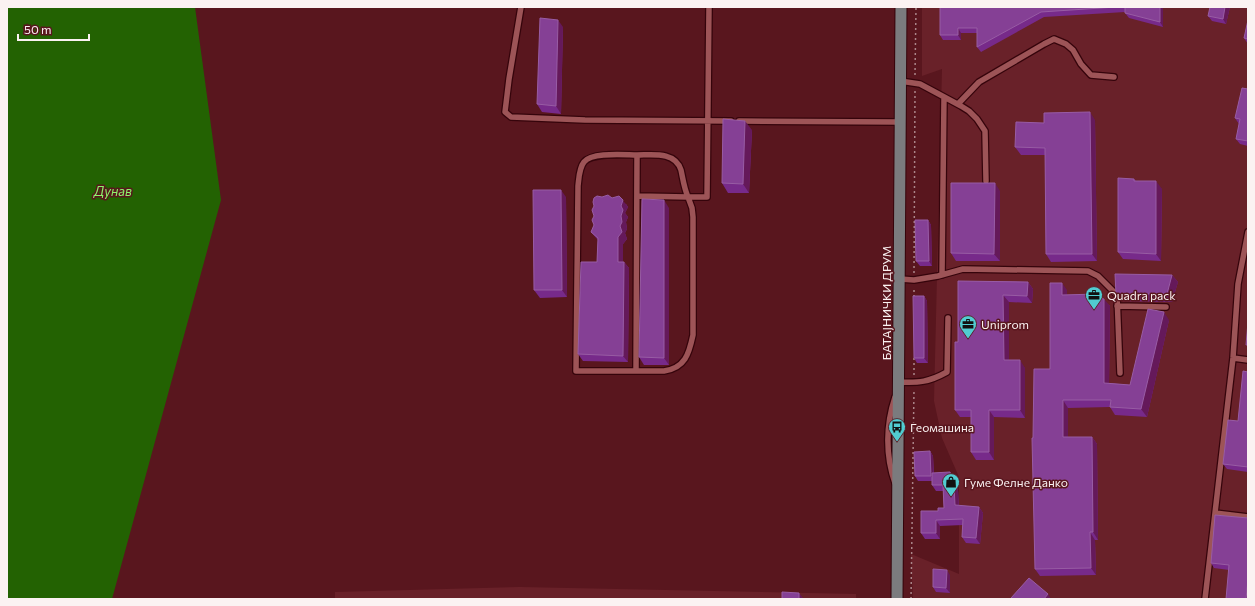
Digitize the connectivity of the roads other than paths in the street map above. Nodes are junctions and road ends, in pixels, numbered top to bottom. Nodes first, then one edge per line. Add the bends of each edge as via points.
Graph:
1 (521, 7) edge
2 (709, 7) edge
3 (901, 7) edge
4 (1114, 76) dead end
5 (900, 81) junction
6 (944, 97) junction
7 (958, 104) junction
8 (708, 121) junction
9 (900, 122) junction
10 (637, 155) junction
11 (986, 181) edge
12 (637, 196) junction
13 (688, 197) junction
14 (1248, 232) edge
15 (942, 275) junction
16 (900, 279) junction
17 (1117, 306) junction
18 (1166, 307) dead end
19 (948, 318) dead end
20 (1233, 358) junction
21 (1248, 360) edge
22 (636, 371) junction
23 (1120, 373) dead end
24 (899, 384) junction
25 (1215, 513) junction
26 (1248, 517) edge
27 (897, 599) edge
28 (1205, 599) edge

1 - 8 lane via 505,112 511,117
2 - 8 lane
3 - 5 main road, БАТАЈНИЧКИ ДРУМ
4 - 7 lane via 1091,74 1073,50 1054,39 979,82
5 - 6 lane via 920,84
5 - 9 main road, БАТАЈНИЧКИ ДРУМ
6 - 7 lane
6 - 15 lane
7 - 11 lane via 977,119 985,131
8 - 9 lane
8 - 13 lane via 707,197
9 - 16 main road, БАТАЈНИЧКИ ДРУМ
10 - 12 lane
10 - 13 lane via 663,155 674,159 679,166
10 - 22 lane via 592,157 583,163 581,169 578,186 576,370
12 - 13 lane
12 - 22 lane
13 - 22 lane via 693,217 693,335 690,348 683,362 674,369
14 - 20 lane via 1238,284
15 - 16 lane via 914,280
15 - 17 lane via 963,269 1088,271 1098,276 1116,295
16 - 24 main road, БАТАЈНИЧКИ ДРУМ
17 - 18 lane
17 - 23 lane
19 - 24 lane via 947,372 934,380
20 - 21 lane
20 - 25 lane
24 - 27 main road, БАТАЈНИЧКИ ДРУМ
25 - 26 lane
25 - 28 lane

